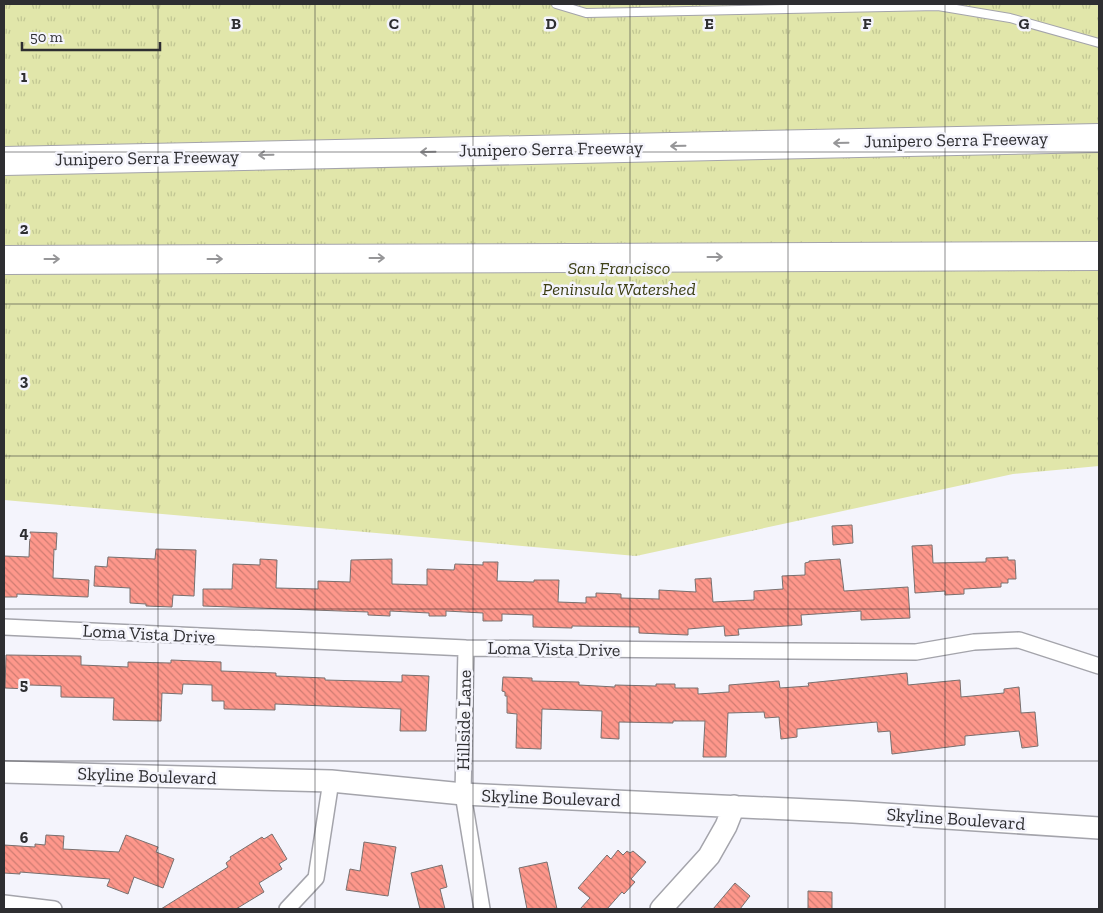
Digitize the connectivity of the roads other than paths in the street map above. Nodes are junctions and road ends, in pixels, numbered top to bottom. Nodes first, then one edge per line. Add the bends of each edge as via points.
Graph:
1 (556, 4) edge
2 (1099, 43) edge
3 (1099, 138) edge
4 (4, 161) edge
5 (1099, 256) edge
6 (4, 260) edge
7 (4, 627) edge
8 (466, 648) junction
9 (1099, 666) edge
10 (4, 772) edge
11 (331, 781) junction
12 (462, 794) junction
13 (734, 806) junction
14 (1099, 828) edge
15 (4, 903) edge
16 (54, 909) edge
17 (287, 909) edge
18 (482, 909) edge
19 (661, 909) edge

1 - 2 lane via 586,13 938,6 1010,18
3 -> 4 highway, Junipero Serra Freeway
6 -> 5 highway
7 - 8 street, Loma Vista Drive
8 - 9 street, Loma Vista Drive via 916,652 974,642 1019,640
8 - 12 street, Hillside Lane
10 - 11 main road, Skyline Boulevard
11 - 12 main road, Skyline Boulevard
11 - 17 street via 316,878
12 - 13 main road, Skyline Boulevard
12 - 18 street, Hillside Lane
13 - 14 main road, Skyline Boulevard
13 - 19 main road via 709,856
15 - 16 street

